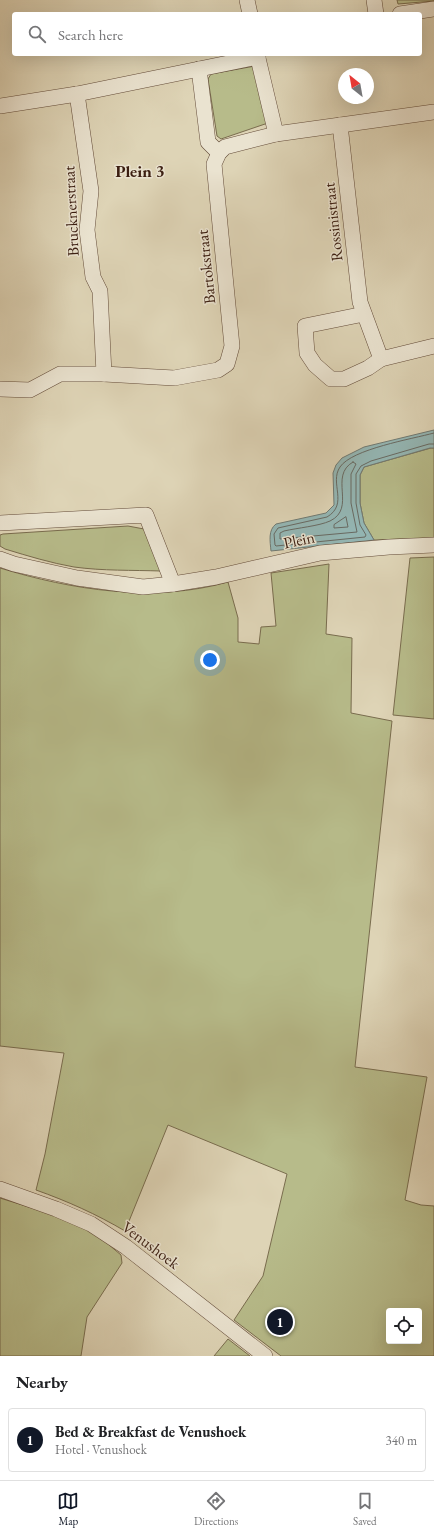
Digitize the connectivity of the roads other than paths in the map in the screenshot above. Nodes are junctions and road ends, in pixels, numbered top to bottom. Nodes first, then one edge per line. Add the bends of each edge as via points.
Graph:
1 (247, 0) edge
2 (374, 0) edge
3 (434, 9) edge
4 (250, 12) edge
5 (376, 12) edge
6 (414, 12) edge
7 (257, 56) edge
8 (199, 70) junction
9 (77, 94) junction
10 (0, 106) edge
11 (434, 112) edge
12 (340, 125) junction
13 (276, 134) junction
14 (219, 153) junction
15 (364, 314) junction
16 (434, 346) edge
17 (381, 359) junction
18 (104, 374) junction
19 (0, 389) edge
20 (0, 523) edge
21 (434, 545) edge
22 (0, 559) edge
23 (173, 584) junction
24 (0, 1189) edge
25 (265, 1356) edge

1 - 4 street
2 - 5 street
3 - 6 street
7 - 8 street
7 - 13 street
8 - 9 street
8 - 14 street via 208,142
9 - 10 street
9 - 18 street, Brucknerstraat via 91,191 87,230 93,277 100,291
11 - 12 street
12 - 13 street
12 - 15 street, Rossinistraat via 360,302
13 - 14 street via 225,147
14 - 18 street, Bartokstraat via 214,164 232,346 227,364 218,370 174,378
15 - 17 street, Rossinistraat
15 - 17 street via 305,326 307,353 315,366 331,379 344,380
16 - 17 street
18 - 19 street, Bartokstraat via 60,374 30,390
20 - 23 street via 146,515
21 - 23 street, Plein via 320,553 216,577
22 - 23 street, Plein via 77,578 143,587
24 - 25 street, Venushoek via 56,1208 91,1224 126,1247

